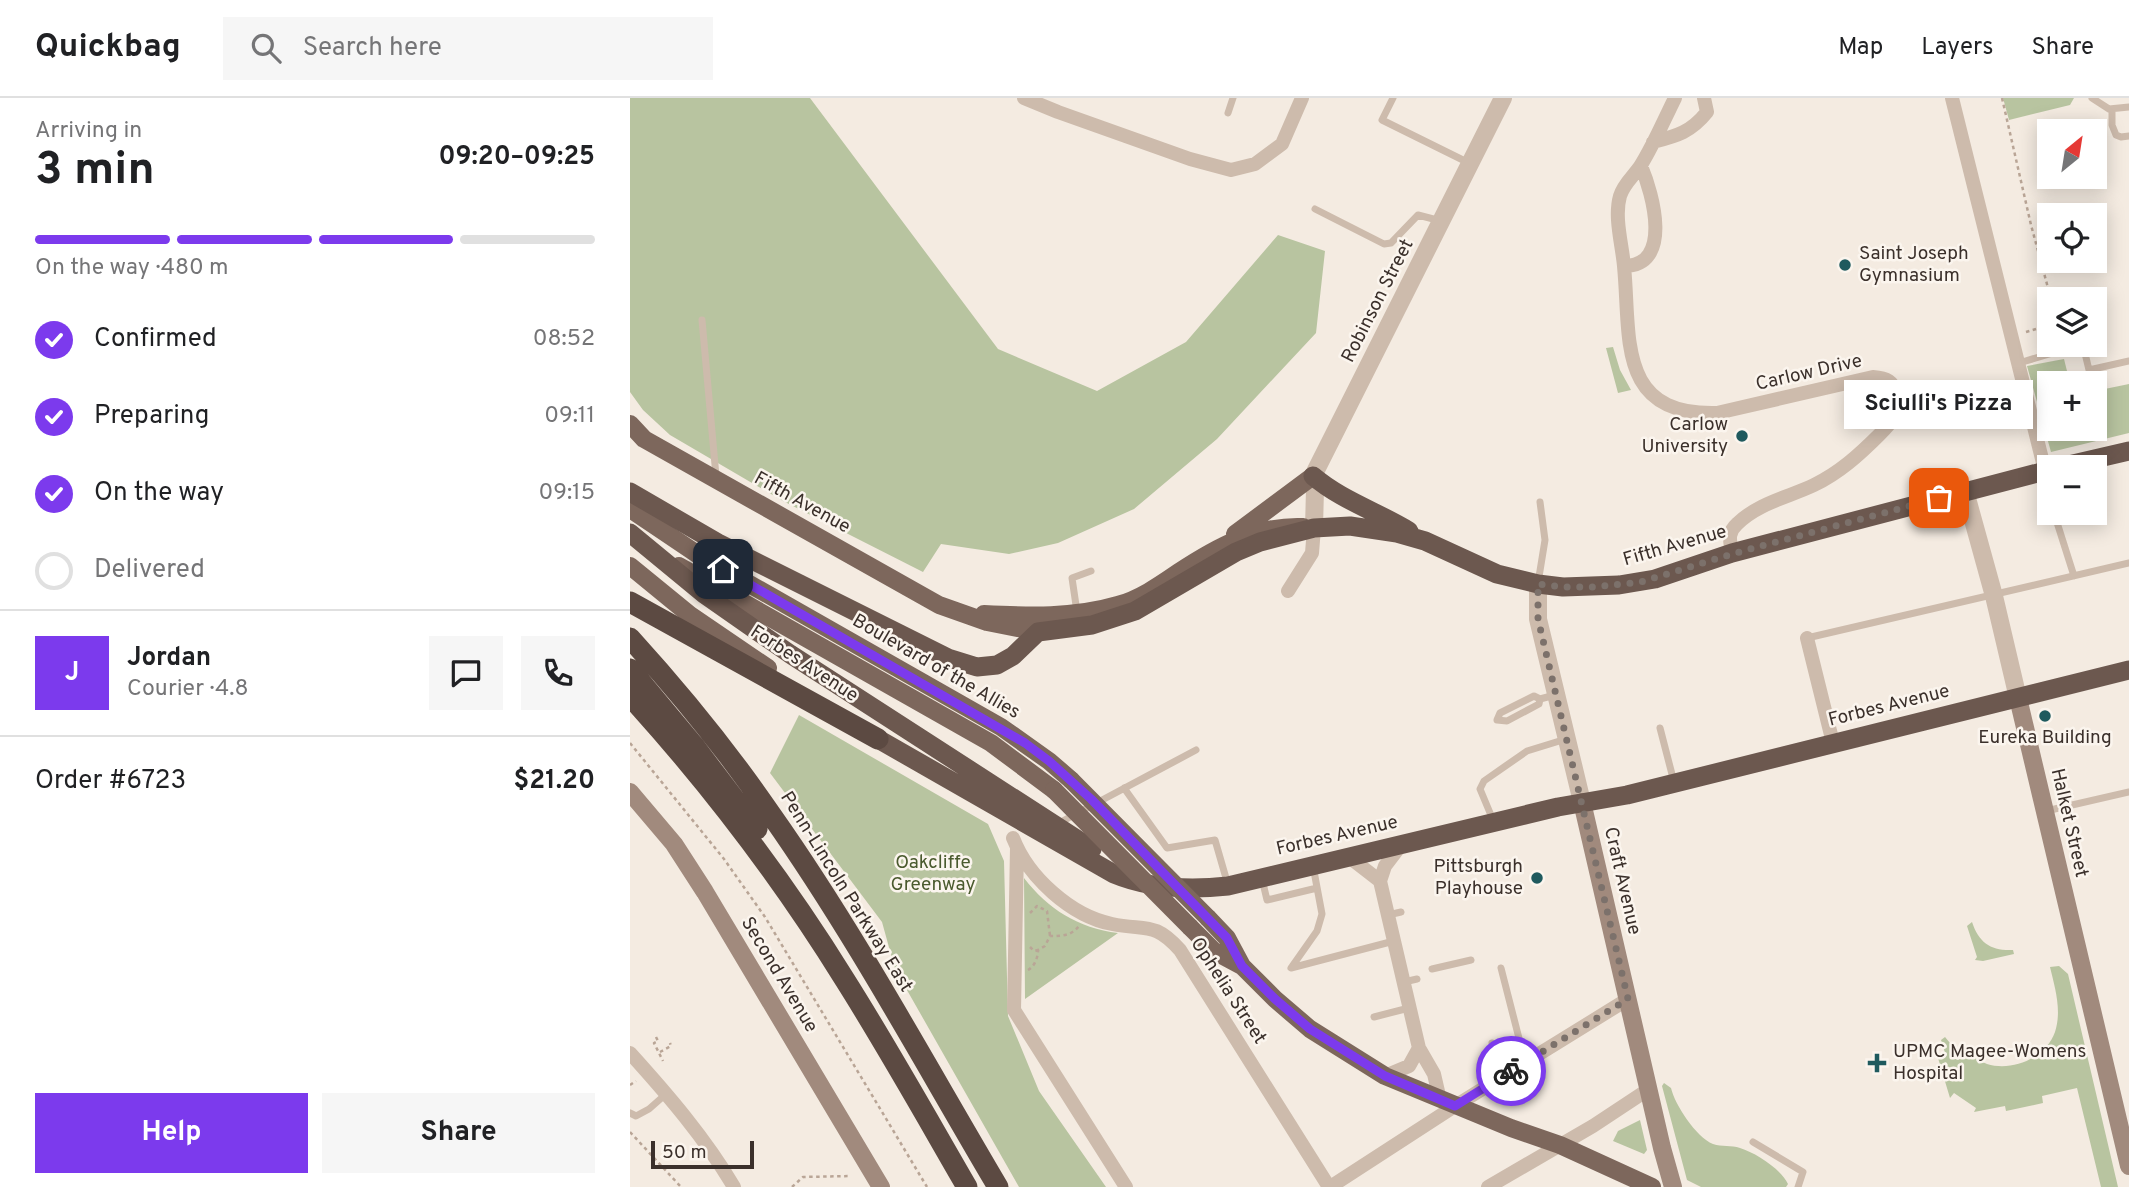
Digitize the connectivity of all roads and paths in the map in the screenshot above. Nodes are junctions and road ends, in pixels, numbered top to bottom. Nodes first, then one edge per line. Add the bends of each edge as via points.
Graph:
1 (1024, 98) edge
2 (1233, 98) edge
3 (1302, 98) edge
4 (1393, 98) edge
5 (1503, 98) edge
6 (1675, 98) edge
7 (1952, 98) edge
8 (2002, 98) edge
9 (2092, 98) edge
10 (1706, 105) edge
11 (2129, 107) edge
12 (2112, 109) junction
13 (1228, 113) dead end
14 (2129, 136) edge
15 (1653, 142) junction
16 (1470, 164) junction
17 (1641, 166) junction
18 (1315, 209) dead end
19 (1442, 221) junction
20 (1624, 267) junction
21 (2048, 287) edge
22 (702, 320) dead end
23 (2037, 329) edge
24 (2012, 336) junction
25 (2039, 357) edge
26 (2085, 357) edge
27 (2129, 360) edge
28 (2018, 363) junction
29 (630, 424) edge
30 (2129, 451) edge
31 (2047, 455) edge
32 (2107, 456) edge
33 (2037, 473) edge
34 (1313, 476) junction
35 (716, 481) junction
36 (1965, 491) junction
37 (630, 492) edge
38 (1541, 502) dead end
39 (630, 509) edge
40 (2058, 525) edge
41 (1314, 528) junction
42 (630, 533) edge
43 (1425, 541) junction
44 (1215, 550) junction
45 (1732, 554) junction
46 (2129, 563) edge
47 (630, 566) edge
48 (1091, 571) dead end
49 (2074, 576) junction
50 (1538, 584) junction
51 (1288, 591) dead end
52 (1994, 596) junction
53 (630, 603) edge
54 (957, 612) junction
55 (1077, 612) junction
56 (1038, 632) junction
57 (630, 638) edge
58 (1807, 638) joint
59 (630, 669) edge
60 (2129, 670) edge
61 (630, 696) edge
62 (1548, 697) junction
63 (2018, 698) junction
64 (1660, 728) dead end
65 (878, 739) junction
66 (1566, 739) junction
67 (630, 743) edge
68 (1833, 743) junction
69 (1196, 750) dead end
70 (1674, 783) junction
71 (1124, 788) junction
72 (630, 792) edge
73 (2129, 792) edge
74 (1582, 802) junction
75 (2045, 811) junction
76 (1495, 823) junction
77 (1055, 825) junction
78 (1401, 845) junction
79 (1349, 858) junction
80 (1313, 865) junction
81 (1262, 877) junction
82 (1381, 881) junction
83 (1168, 886) junction
84 (1228, 886) junction
85 (1317, 888) junction
86 (752, 920) dead end
87 (1029, 922) dead end
88 (747, 923) dead end
89 (1081, 924) dead end
90 (1049, 936) junction
91 (1394, 941) junction
92 (1029, 943) dead end
93 (1038, 950) junction
94 (1471, 960) dead end
95 (1242, 966) junction
96 (1501, 968) dead end
97 (1432, 969) dead end
98 (1024, 971) dead end
99 (846, 981) junction
100 (1628, 999) junction
101 (1410, 1008) junction
102 (1374, 1017) dead end
103 (656, 1037) dead end
104 (670, 1043) dead end
105 (1492, 1043) dead end
106 (1419, 1048) junction
107 (660, 1052) junction
108 (630, 1053) edge
109 (1530, 1059) junction
110 (663, 1061) dead end
111 (1385, 1076) junction
112 (639, 1079) dead end
113 (1499, 1079) junction
114 (630, 1086) edge
115 (1649, 1089) junction
116 (666, 1094) junction
117 (1448, 1103) junction
118 (633, 1115) edge
119 (2124, 1123) edge
120 (630, 1132) edge
121 (1753, 1142) dead end
122 (1560, 1144) junction
123 (2129, 1166) edge
124 (851, 1176) dead end
125 (681, 1187) edge
126 (734, 1187) edge
127 (792, 1187) edge
128 (881, 1187) edge
129 (927, 1187) edge
130 (967, 1187) edge
131 (998, 1187) edge
132 (1126, 1187) edge
133 (1330, 1187) edge
134 (1488, 1187) edge
135 (1653, 1187) edge
136 (1673, 1187) edge
137 (1798, 1187) edge

1 - 3 street via 1231,170 1255,164 1282,144
2 - 13 lane
4 - 16 lane via 1382,120
5 - 16 street, Robinson Street
6 - 15 street, Carlow Drive
7 - 24 street
8 - 21 path
9 - 12 lane
10 - 15 street via 1696,125
11 - 12 lane
12 - 14 lane via 2116,135
15 - 17 street, Carlow Drive
16 - 19 street, Robinson Street
17 - 20 street, Carlow Drive via 1620,197
17 - 20 street via 1653,208 1654,245 1637,266
18 - 19 lane via 1384,244 1391,243 1418,215
19 - 34 street, Robinson Street
20 - 45 street, Carlow Drive via 1630,354 1642,382 1662,402 1684,410 1717,413 1873,377 1885,378 1894,386 1900,401 1898,412 1857,457 1832,475 1739,521 1729,538
22 - 35 lane
23 - 24 path
24 - 28 street
25 - 28 lane
26 - 27 lane via 2089,370
28 - 31 street
29 - 35 main road, Fifth Avenue via 644,439
30 - 32 highway, Fifth Avenue
33 - 36 highway, Fifth Avenue
34 - 41 street, Robinson Street
34 - 43 highway
34 - 44 main road
35 - 54 main road, Fifth Avenue
36 - 45 highway, Fifth Avenue
36 - 52 street, Halket Street
37 - 56 highway via 957,662 997,665
38 - 50 lane via 1545,540
39 - 95 main road, Boulevard of the Allies, bridge via 700,556 1001,727 1049,761 1227,938
40 - 49 lane
41 - 43 highway, Fifth Avenue via 1374,529
41 - 44 main road, Fifth Avenue via 1283,526 1260,531
41 - 51 street via 1312,553
41 - 56 highway, Fifth Avenue via 1236,552 1135,611 1092,625
42 - 77 highway via 698,589 790,654
42 - 95 main road, Boulevard of the Allies, bridge via 690,572 991,743 1054,790 1214,951
43 - 50 highway, Fifth Avenue via 1496,574
44 - 55 main road, Fifth Avenue via 1138,597
45 - 50 highway, Fifth Avenue via 1641,582 1594,587
46 - 49 lane
47 - 65 main road, Forbes Avenue via 713,632
48 - 55 lane via 1072,578
49 - 52 lane
50 - 62 street, Craft Avenue
52 - 58 lane
52 - 63 street, Halket Street
53 - 65 highway
54 - 55 main road, Fifth Avenue via 1045,616
54 - 56 main road, Fifth Avenue via 1006,628
57 - 131 highway, Penn-Lincoln Parkway East via 712,734 809,870
58 - 68 street
59 - 99 highway via 703,757 780,863
60 - 63 highway, Forbes Avenue
61 - 99 highway via 722,807
62 - 62 lane via 1534,696 1500,713 1497,720 1507,721
62 - 66 street, Craft Avenue
63 - 68 highway, Forbes Avenue
63 - 75 main road, Halket Street
64 - 70 lane
65 - 83 highway, Forbes Avenue via 1107,871 1139,883
66 - 74 street, Craft Avenue
66 - 76 lane via 1527,751 1484,781 1480,789
67 - 129 path via 765,917
68 - 70 highway, Forbes Avenue
69 - 71 lane
70 - 74 highway, Forbes Avenue
71 - 77 lane
71 - 84 lane via 1167,848 1215,840
72 - 128 main road, Second Avenue via 674,844 705,892
73 - 75 lane
74 - 76 highway, Forbes Avenue
74 - 100 main road, Craft Avenue
75 - 119 main road, Halket Street
76 - 78 highway, Forbes Avenue
77 - 83 highway via 1125,868
78 - 79 highway, Forbes Avenue
78 - 82 street via 1385,866
79 - 80 highway, Forbes Avenue
79 - 82 street
80 - 81 highway, Forbes Avenue
80 - 85 lane
81 - 84 highway, Forbes Avenue
81 - 85 lane via 1267,900
82 - 91 street via 1394,914
83 - 84 highway, Forbes Avenue
85 - 91 lane via 1320,922 1290,968
86 - 88 path
87 - 90 path via 1033,909 1044,908
89 - 90 path via 1075,932
90 - 93 path
91 - 101 street via 1411,981
92 - 93 path via 1030,949
93 - 98 path via 1032,967
94 - 97 lane
95 - 111 main road, Boulevard of the Allies via 1310,1029
96 - 109 lane via 1522,1050
99 - 130 highway
100 - 109 street
100 - 115 main road, Craft Avenue
101 - 102 lane
101 - 106 street
103 - 107 path via 654,1044
104 - 107 path
105 - 113 lane
106 - 111 street via 1409,1066
106 - 117 street
107 - 110 path
108 - 116 street
109 - 113 street
111 - 117 main road, Boulevard of the Allies
112 - 114 path
113 - 117 street
115 - 122 street
115 - 136 main road, Craft Avenue
116 - 118 lane via 649,1109
116 - 126 street
117 - 122 main road, Boulevard of the Allies
117 - 133 street
119 - 123 main road, Halket Street
120 - 125 path
121 - 137 lane via 1803,1172
122 - 134 street
122 - 135 main road, Boulevard of the Allies
124 - 127 path via 803,1177
132 - 133 street, Ophelia Street via 1014,1010 1015,843 1046,886 1069,906 1097,920 1150,928 1180,950

